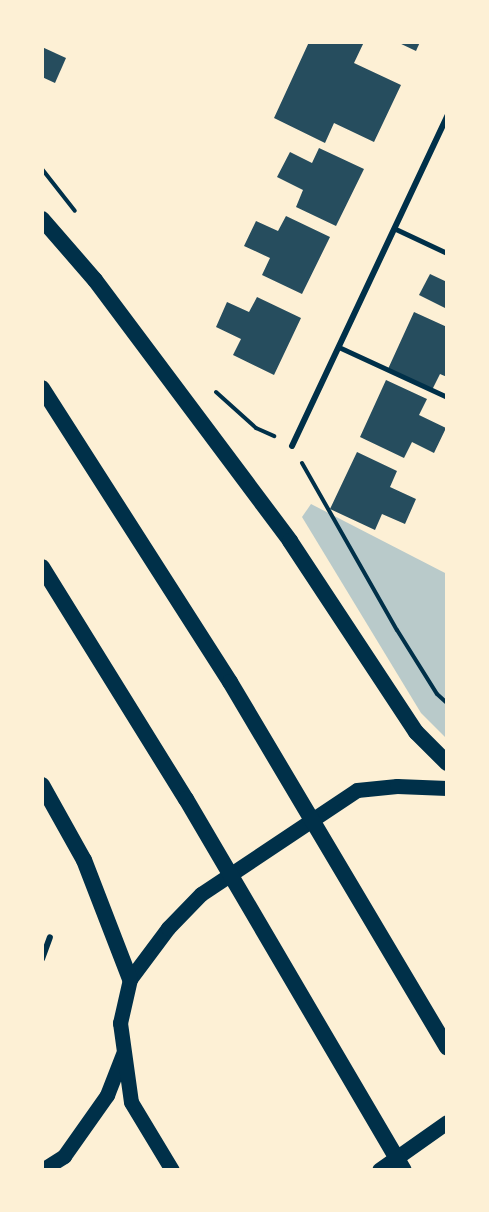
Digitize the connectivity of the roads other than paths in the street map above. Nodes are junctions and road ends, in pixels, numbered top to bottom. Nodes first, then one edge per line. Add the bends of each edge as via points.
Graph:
1 (447, 116) edge
2 (42, 219) edge
3 (396, 229) junction
4 (447, 253) edge
5 (339, 347) junction
6 (42, 388) edge
7 (447, 397) edge
8 (292, 446) road end
9 (42, 567) edge
10 (447, 763) edge
11 (42, 785) edge
12 (447, 788) edge
13 (50, 937) dead end
14 (42, 959) edge
15 (130, 980) junction
16 (447, 1047) edge
17 (123, 1054) junction
18 (447, 1122) edge
19 (42, 1170) edge
20 (172, 1170) edge
21 (380, 1170) edge
22 (404, 1170) edge

1 - 3 street
2 - 10 highway via 95,280 283,532 416,732
3 - 4 lane
3 - 5 street
5 - 7 lane
5 - 8 street
6 - 16 highway via 231,682
9 - 22 highway via 198,819
11 - 15 highway via 84,860
12 - 15 main road via 397,786 357,790 201,894 168,928
13 - 14 street
15 - 17 main road via 120,1023
17 - 19 main road via 107,1095 63,1156
17 - 20 main road via 131,1102
18 - 21 main road

